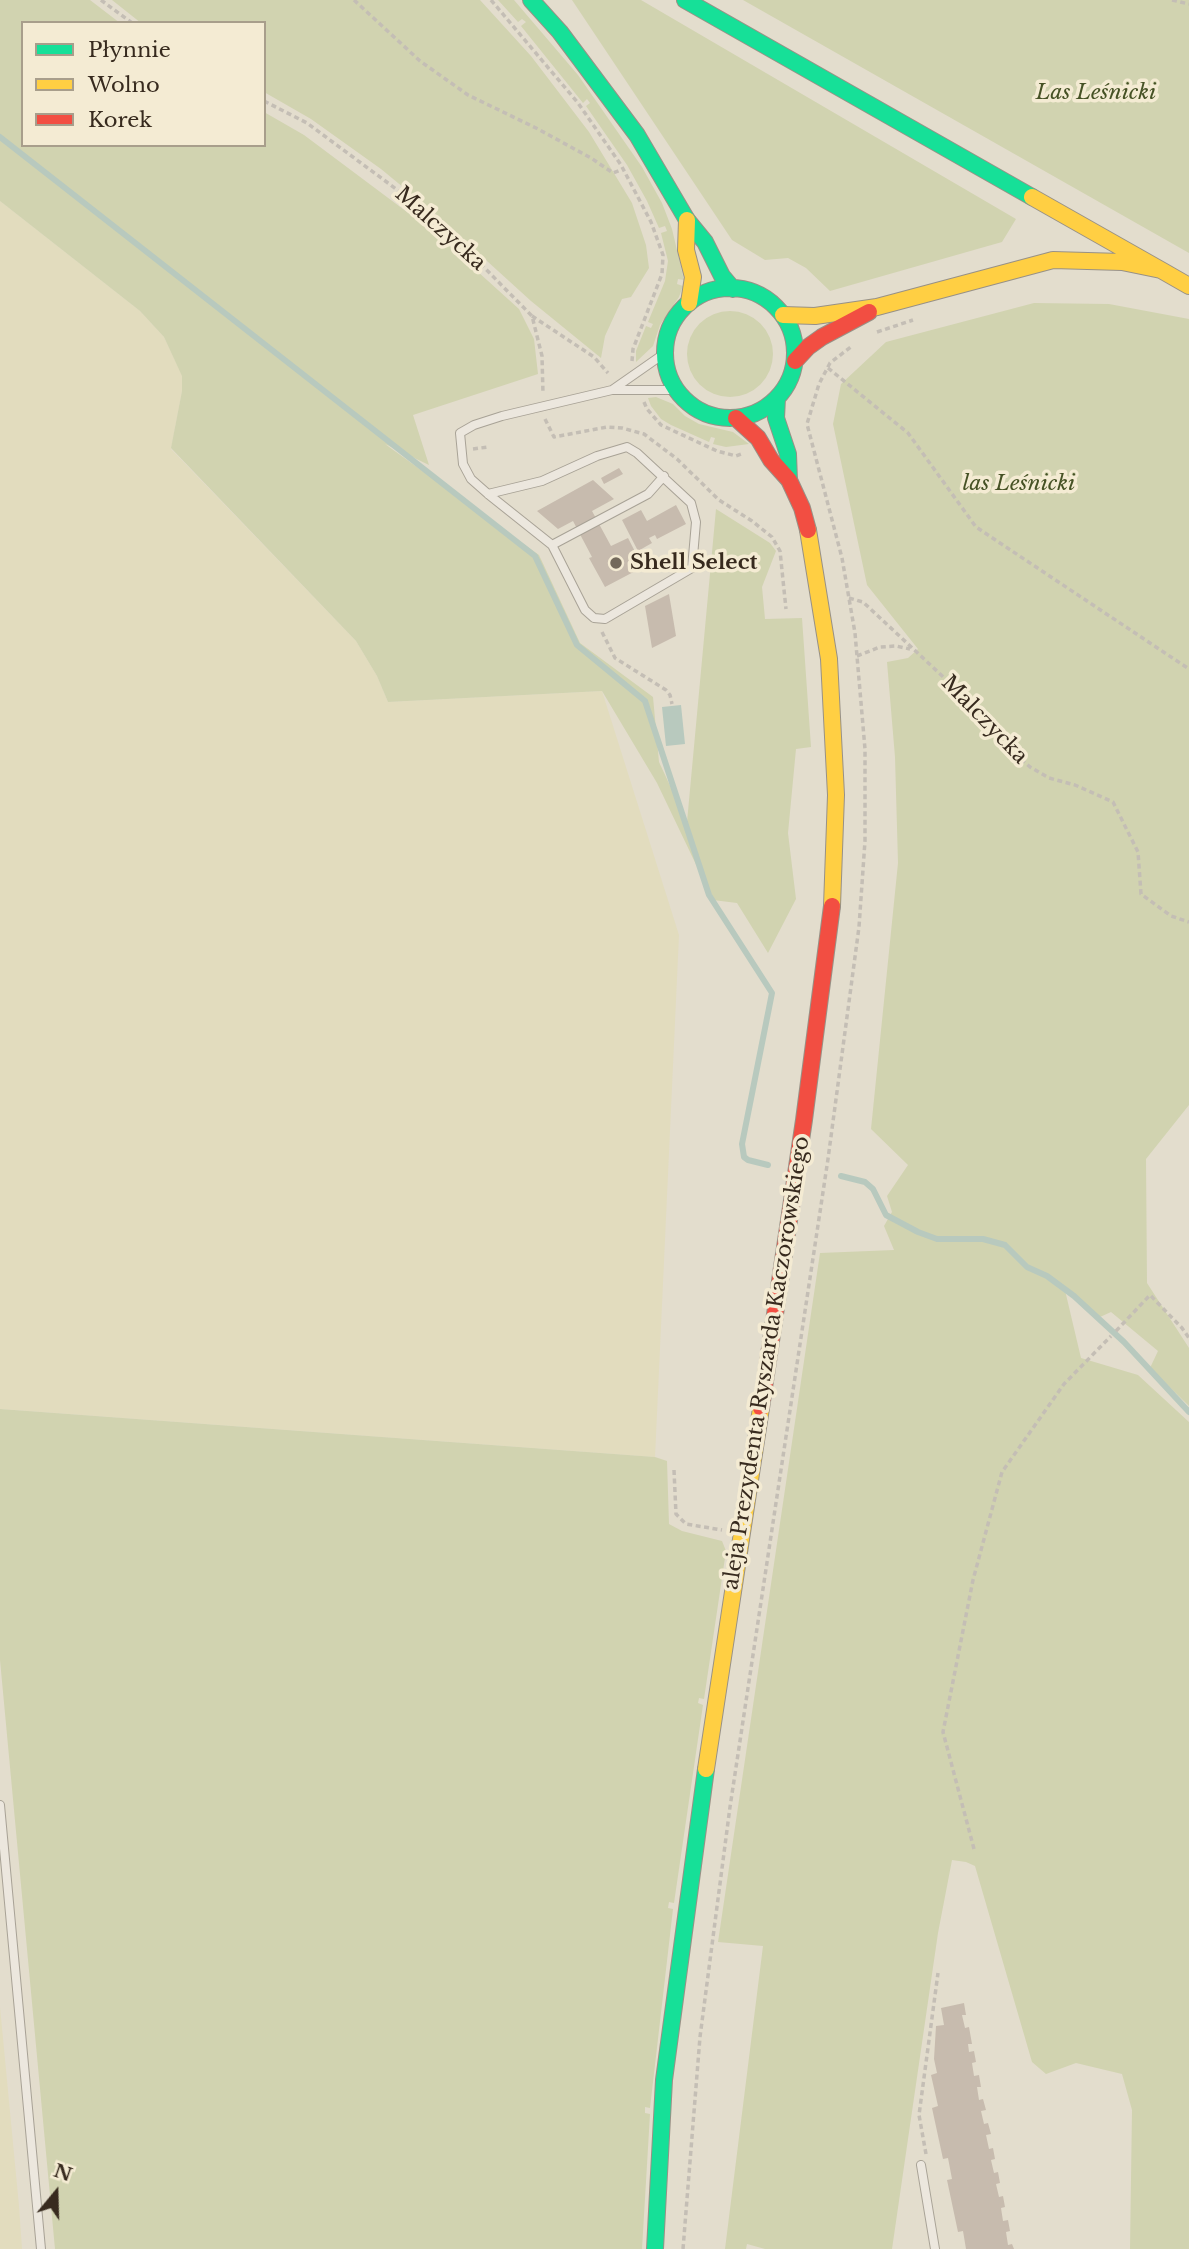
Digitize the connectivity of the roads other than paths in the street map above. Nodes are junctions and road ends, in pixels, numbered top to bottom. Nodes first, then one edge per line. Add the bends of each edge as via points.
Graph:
1 (531, 0) edge
2 (685, 0) edge
3 (687, 220) junction
4 (1161, 270) junction
5 (1189, 286) edge
6 (733, 289) junction
7 (689, 303) junction
8 (877, 307) junction
9 (783, 315) junction
10 (665, 354) junction
11 (795, 361) junction
12 (612, 390) junction
13 (676, 390) junction
14 (777, 398) junction
15 (736, 418) junction
16 (664, 476) junction
17 (789, 480) junction
18 (488, 494) junction
19 (552, 545) junction
20 (0, 1805) edge
21 (921, 2165) dead end
22 (41, 2249) edge
23 (655, 2249) edge
24 (935, 2249) edge

1 - 3 main road via 561,32 637,135
2 - 4 main road
3 - 6 main road
3 - 7 main road via 686,250 693,277
4 - 5 main road
4 - 8 main road via 1122,262 1053,260
6 - 7 main road via 710,292
6 - 9 main road via 752,292
7 - 10 main road via 672,326
8 - 9 main road via 815,316
8 - 11 main road via 822,337
9 - 11 main road via 795,345
10 - 12 lane
10 - 13 main road
11 - 14 main road
12 - 13 lane
12 - 18 lane via 502,416 460,433 465,470
13 - 15 main road via 692,406 714,416
14 - 15 main road via 751,415
14 - 17 main road, aleja Prezydenta Ryszarda Kaczorowskiego via 776,418 788,454
15 - 17 main road, aleja Prezydenta Ryszarda Kaczorowskiego via 758,438
16 - 18 lane via 626,447 541,481
16 - 19 lane via 648,494
16 - 19 lane via 691,503 696,522 692,568 605,619 594,618 584,610
17 - 23 main road, aleja Prezydenta Ryszarda Kaczorowskiego via 812,547 828,659 836,795 830,935 664,2080
18 - 19 lane
20 - 22 lane
21 - 24 lane

